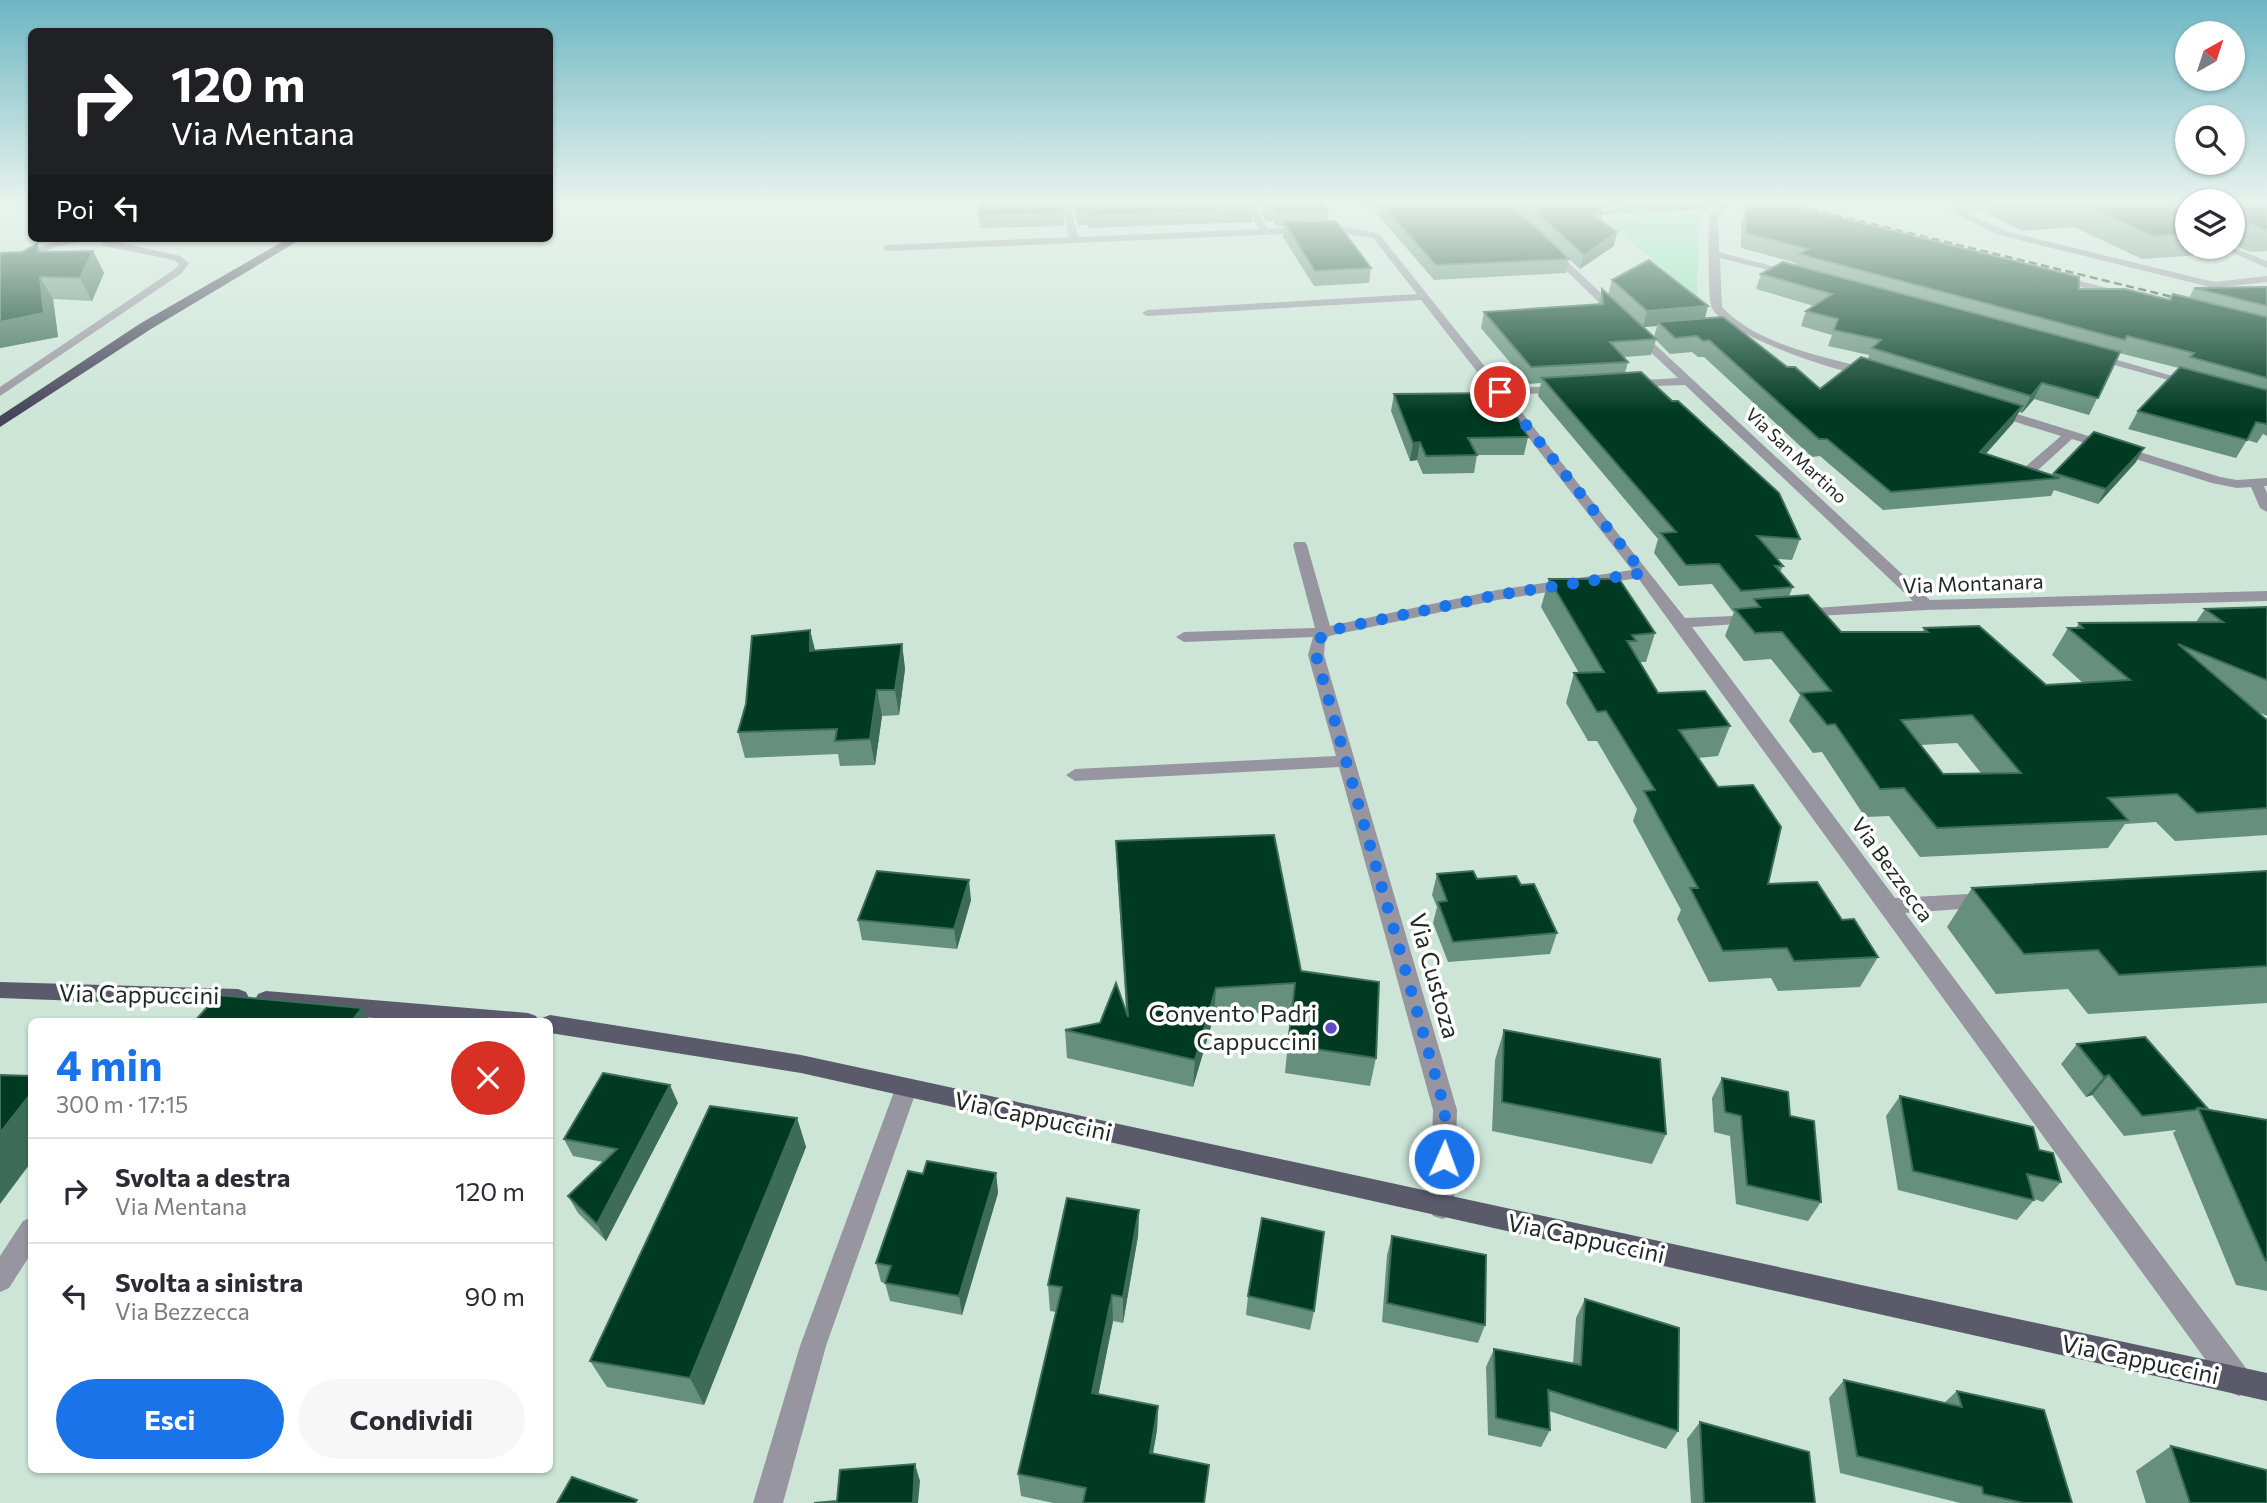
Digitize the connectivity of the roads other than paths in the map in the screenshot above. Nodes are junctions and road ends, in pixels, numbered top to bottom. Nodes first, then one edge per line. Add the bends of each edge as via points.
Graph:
1 (176, 273) edge
2 (237, 273) edge
3 (1406, 273) edge
4 (1574, 273) edge
5 (1715, 273) edge
6 (1791, 273) edge
7 (2039, 273) edge
8 (2166, 273) edge
9 (1806, 277) edge
10 (2267, 279) edge
11 (1425, 297) junction
12 (2133, 297) edge
13 (1147, 313) dead end
14 (1622, 319) edge
15 (1734, 326) junction
16 (1721, 327) edge
17 (1641, 331) edge
18 (2082, 353) edge
19 (1886, 378) edge
20 (1688, 381) junction
21 (1620, 385) edge
22 (2201, 386) edge
23 (1580, 387) edge
24 (0, 392) edge
25 (1500, 392) junction
26 (1978, 406) edge
27 (0, 423) edge
28 (2069, 435) junction
29 (2022, 477) edge
30 (2262, 483) edge
31 (2267, 508) edge
32 (1300, 545) dead end
33 (1643, 573) junction
34 (2267, 596) edge
35 (1926, 605) junction
36 (1790, 615) edge
37 (1763, 617) edge
38 (1681, 623) junction
39 (1324, 632) junction
40 (1184, 637) dead end
41 (1346, 761) junction
42 (1075, 775) dead end
43 (2002, 899) edge
44 (1890, 906) junction
45 (0, 990) edge
46 (218, 997) junction
47 (200, 1018) edge
48 (488, 1018) edge
49 (553, 1024) edge
50 (906, 1089) junction
51 (1442, 1208) junction
52 (28, 1235) edge
53 (0, 1279) edge
54 (2239, 1382) junction
55 (2267, 1387) edge
56 (768, 1503) edge

1 - 24 street
2 - 27 highway via 146,326
3 - 11 street, Via Bezzecca
4 - 14 street
5 - 15 street via 1717,308
6 - 9 street
7 - 12 street
8 - 10 street via 2214,285
11 - 13 street
11 - 25 street, Via Bezzecca
15 - 16 street
15 - 19 street
17 - 20 street, Via San Martino via 1644,340
18 - 22 street
20 - 21 street
20 - 35 street, Via San Martino
23 - 25 street
25 - 33 street, Via Bezzecca
26 - 28 street
28 - 29 street
28 - 30 street via 2217,480
30 - 31 street
32 - 39 street
33 - 38 street, Via Bezzecca
33 - 39 street via 1497,595
34 - 35 street, Via Montanara
35 - 36 street, Via Montanara
37 - 38 street
38 - 44 street, Via Bezzecca
39 - 40 street
39 - 41 street, Via Custoza via 1316,655
41 - 42 street
41 - 51 street, Via Custoza via 1445,1110
43 - 44 street
44 - 54 street, Via Bezzecca
45 - 46 main road, Via Cappuccini
46 - 47 street
46 - 48 main road, Via Cappuccini
49 - 50 main road, Via Cappuccini via 801,1064
50 - 51 main road, Via Cappuccini
50 - 56 street via 813,1346
51 - 54 main road, Via Cappuccini
52 - 53 street
54 - 55 main road, Via Cappuccini

